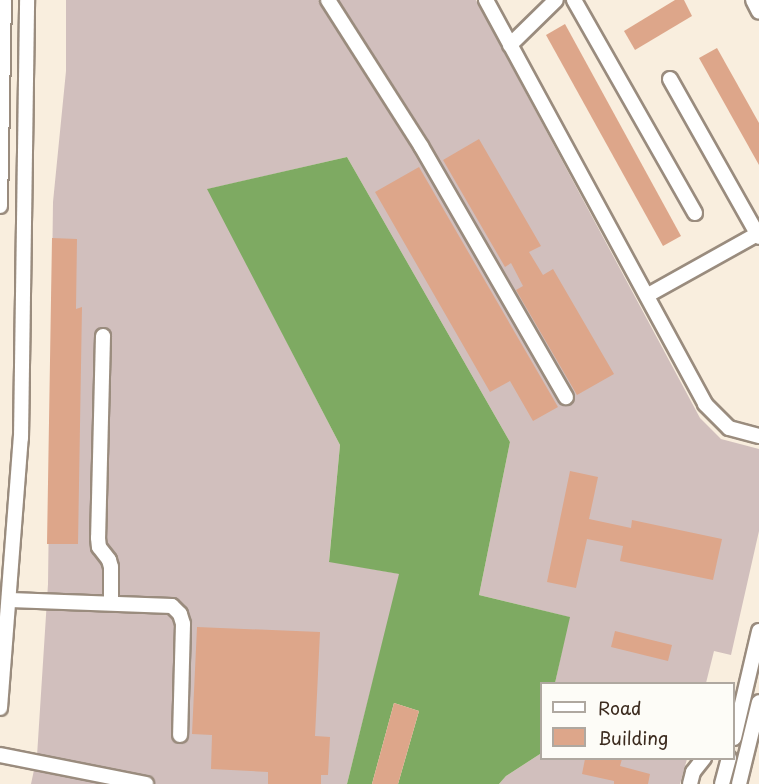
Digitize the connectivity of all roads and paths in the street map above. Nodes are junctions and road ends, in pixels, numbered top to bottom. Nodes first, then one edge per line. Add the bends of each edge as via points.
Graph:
1 (4, 0) edge
2 (27, 0) edge
3 (328, 0) edge
4 (486, 0) edge
5 (556, 0) edge
6 (574, 0) edge
7 (753, 0) edge
8 (759, 12) edge
9 (510, 45) junction
10 (670, 79) dead end
11 (0, 206) edge
12 (695, 213) dead end
13 (758, 236) edge
14 (648, 295) junction
15 (103, 336) dead end
16 (566, 397) dead end
17 (759, 436) edge
18 (10, 600) junction
19 (111, 602) junction
20 (759, 631) edge
21 (759, 702) edge
22 (0, 708) edge
23 (735, 734) edge
24 (180, 735) dead end
25 (0, 755) edge
26 (697, 760) edge
27 (729, 760) edge
28 (146, 784) edge
29 (690, 784) edge
30 (722, 784) edge
31 (739, 784) edge

1 - 11 street
2 - 18 street via 21,438
3 - 16 street via 425,153
4 - 9 street
5 - 9 street
6 - 12 street
7 - 8 street
9 - 14 street
10 - 13 street
13 - 14 street
14 - 17 street via 705,404 729,428
15 - 19 street via 98,538 111,567
18 - 19 street
18 - 22 street
19 - 24 street via 172,606 180,614
20 - 23 street
21 - 31 street
25 - 28 street
26 - 29 street
27 - 30 street

